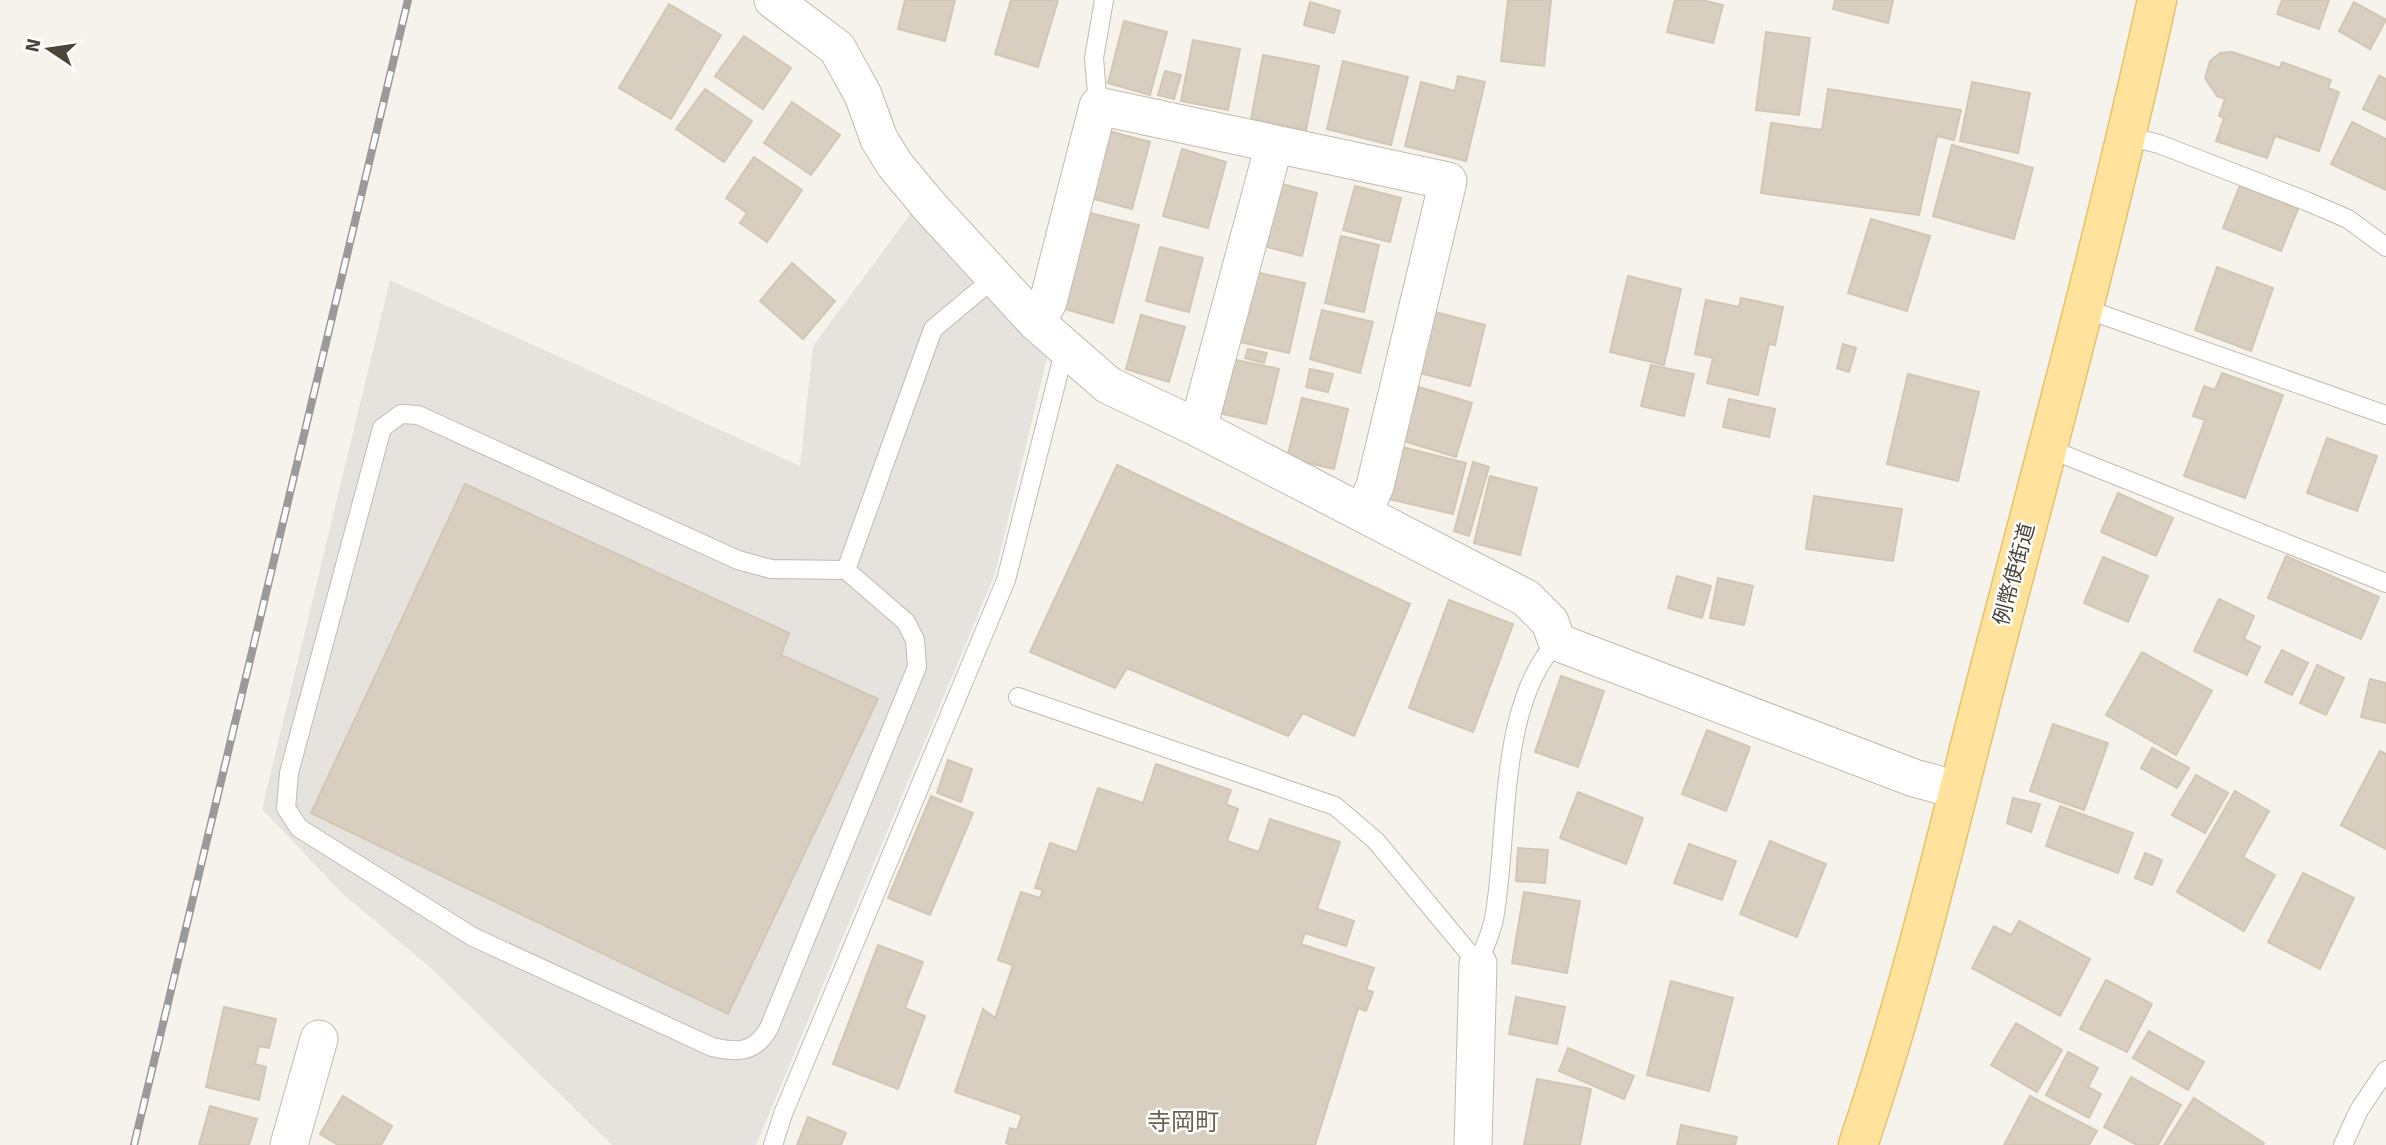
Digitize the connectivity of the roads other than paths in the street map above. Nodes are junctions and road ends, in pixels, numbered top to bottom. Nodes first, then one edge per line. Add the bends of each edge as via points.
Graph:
1 (773, 0) edge
2 (1104, 0) edge
3 (2157, 0) edge
4 (1098, 106) junction
5 (2127, 136) junction
6 (1274, 145) junction
7 (2386, 247) edge
8 (994, 278) junction
9 (2083, 308) junction
10 (1036, 323) junction
11 (1065, 348) junction
12 (2386, 415) edge
13 (1198, 428) junction
14 (2047, 449) junction
15 (1363, 513) junction
16 (846, 570) junction
17 (2386, 583) edge
18 (1557, 642) junction
19 (1018, 697) dead end
20 (1958, 790) junction
21 (1478, 964) junction
22 (319, 1039) dead end
23 (2386, 1070) edge
24 (289, 1145) edge
25 (773, 1145) edge
26 (1473, 1145) edge
27 (1858, 1145) edge
28 (2343, 1145) edge

1 - 8 street via 837,48 895,165
2 - 4 lane via 1094,58
3 - 5 main road, 例幣使街道
4 - 6 street
4 - 10 street via 1048,302
5 - 7 lane via 2338,214
5 - 9 main road, 例幣使街道
6 - 13 street
6 - 15 street via 1448,181 1375,486
8 - 10 street
8 - 16 lane via 933,329
9 - 12 lane
9 - 14 main road, 例幣使街道
10 - 11 street
11 - 13 street via 1108,385
11 - 25 lane via 1006,580
13 - 15 street
14 - 17 lane
14 - 20 main road, 例幣使街道
15 - 18 street via 1525,598 1550,622
16 - 16 lane via 771,569 738,560 418,415 401,414 382,428 289,773 286,808 299,828 473,937 712,1047 736,1052 750,1049 769,1028 917,667 915,640 906,622
18 - 20 street via 1901,773
18 - 21 lane via 1540,660 1512,742 1493,921
19 - 21 lane via 1335,806 1376,841
20 - 27 main road, 例幣使街道 via 1902,1004
21 - 26 street
22 - 24 street
23 - 28 lane via 2359,1110

